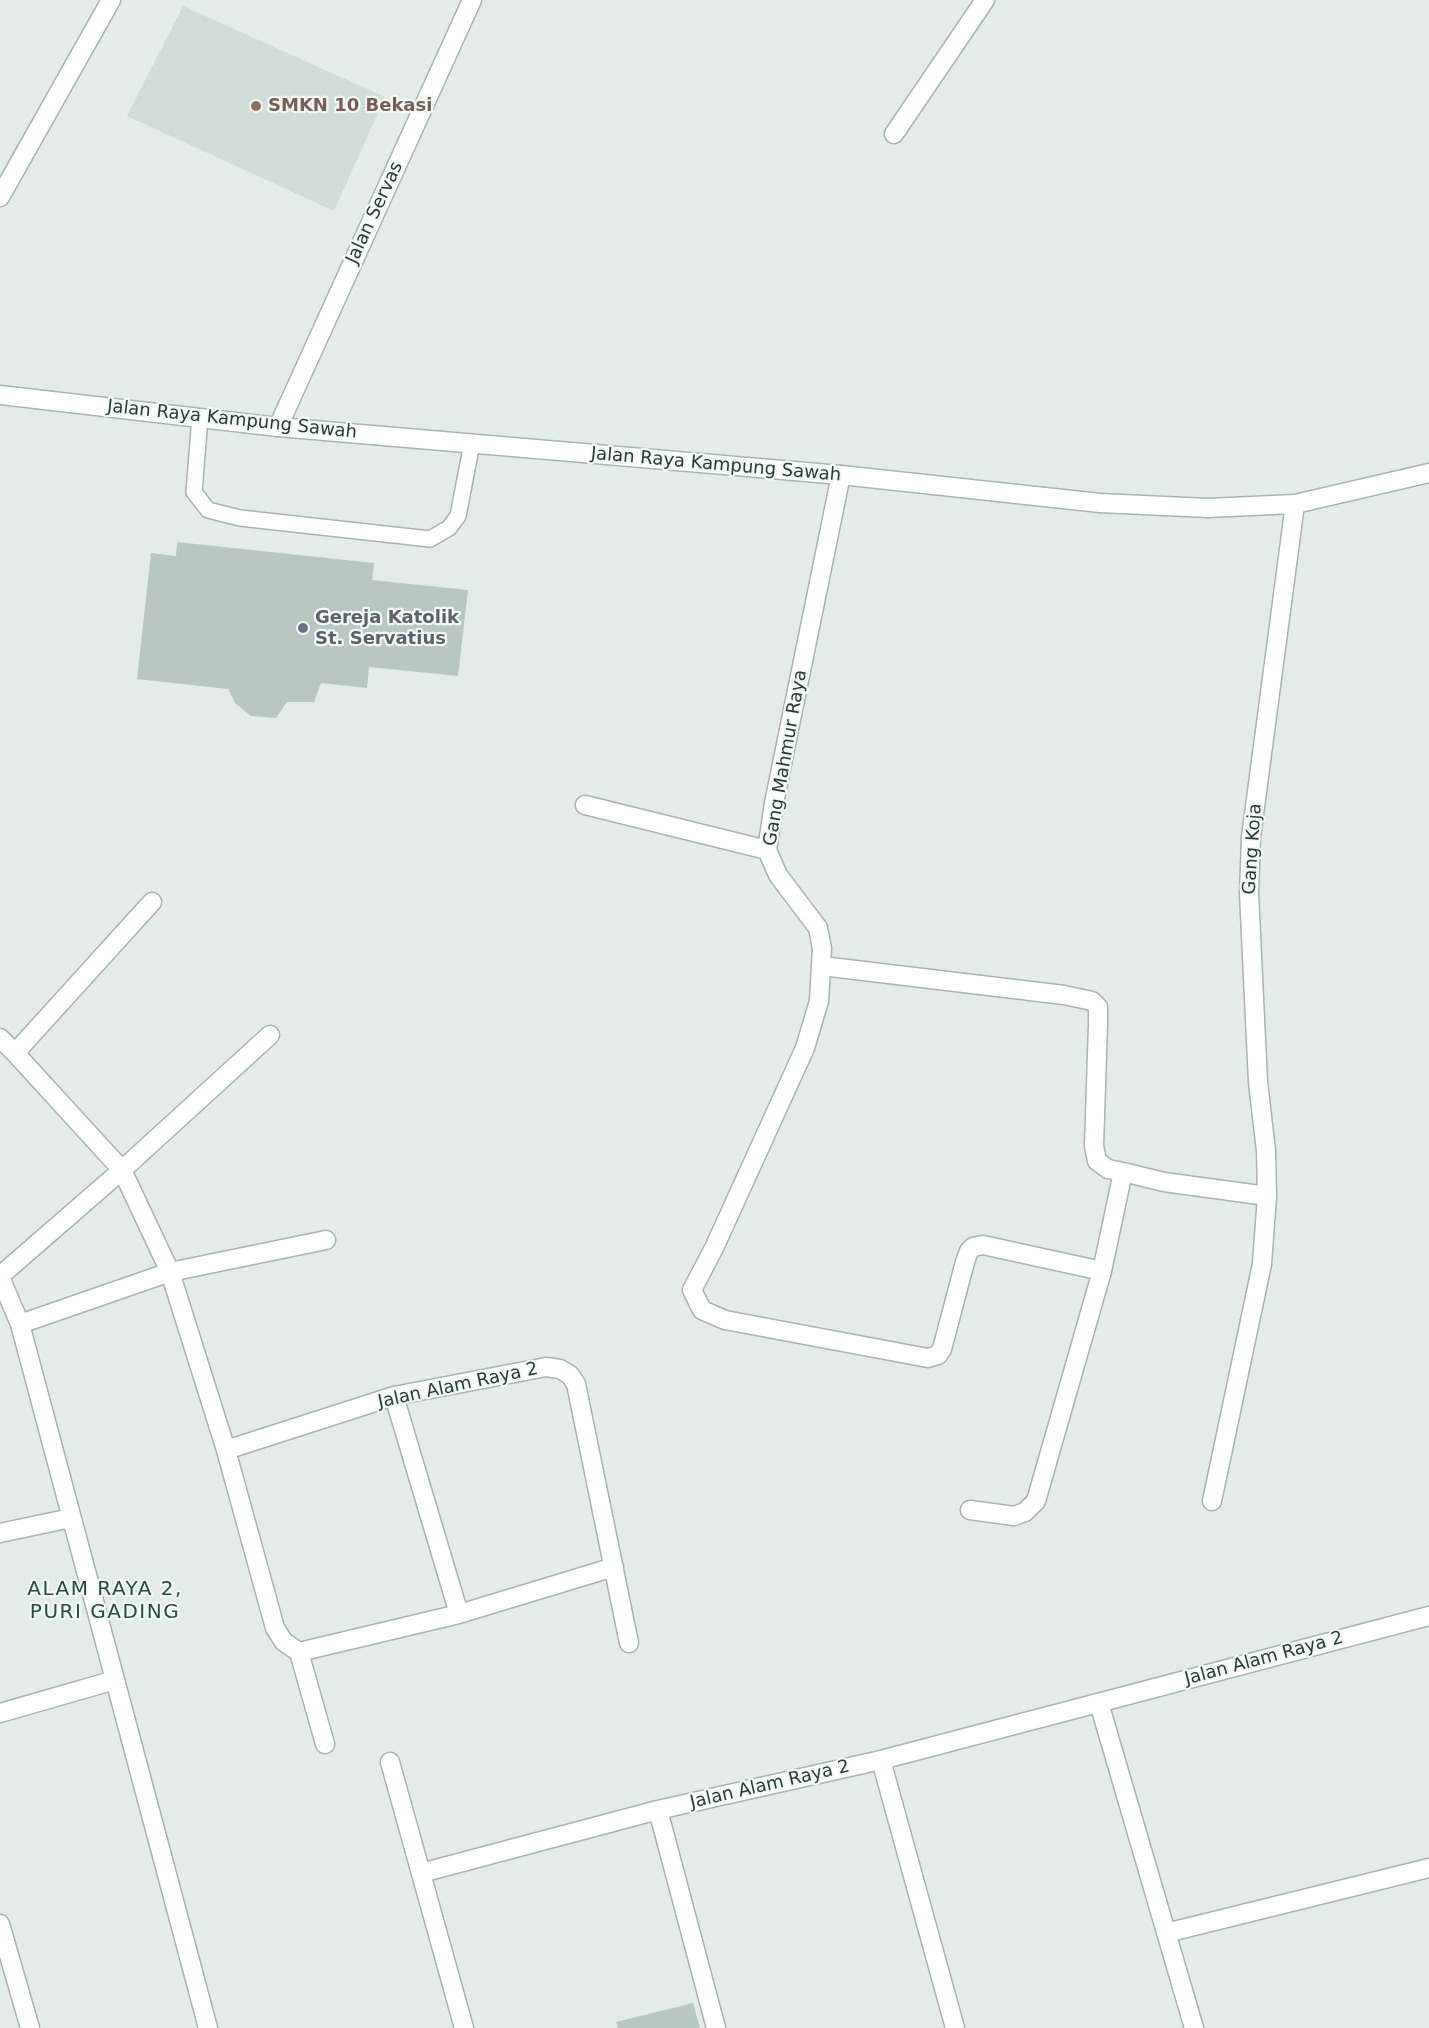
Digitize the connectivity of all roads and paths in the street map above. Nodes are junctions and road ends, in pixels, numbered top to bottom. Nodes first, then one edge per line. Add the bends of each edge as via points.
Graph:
1 (111, 0) edge
2 (472, 0) edge
3 (985, 0) edge
4 (894, 134) dead end
5 (0, 197) edge
6 (0, 395) edge
7 (200, 417) junction
8 (278, 427) junction
9 (472, 443) junction
10 (1429, 473) edge
11 (842, 475) junction
12 (1295, 504) junction
13 (585, 805) dead end
14 (767, 849) junction
15 (152, 902) dead end
16 (822, 966) junction
17 (270, 1035) dead end
18 (0, 1038) edge
19 (15, 1053) junction
20 (122, 1170) junction
21 (1123, 1172) junction
22 (1267, 1196) junction
23 (326, 1240) dead end
24 (1102, 1271) junction
25 (170, 1272) junction
26 (0, 1276) edge
27 (20, 1324) junction
28 (394, 1396) junction
29 (226, 1450) junction
30 (1212, 1501) dead end
31 (970, 1510) dead end
32 (71, 1518) junction
33 (0, 1533) edge
34 (614, 1567) junction
35 (459, 1614) junction
36 (1429, 1616) edge
37 (629, 1642) dead end
38 (299, 1653) junction
39 (114, 1680) junction
40 (1099, 1703) junction
41 (0, 1713) edge
42 (325, 1744) dead end
43 (881, 1760) junction
44 (390, 1762) dead end
45 (658, 1810) junction
46 (1429, 1868) edge
47 (421, 1873) junction
48 (0, 1924) edge
49 (1166, 1933) junction
50 (30, 2028) edge
51 (208, 2028) edge
52 (464, 2028) edge
53 (716, 2028) edge
54 (955, 2028) edge
55 (1194, 2028) edge

1 - 5 street
2 - 8 street, Jalan Servas
3 - 4 street
6 - 7 street, Jalan Raya Kampung Sawah
7 - 8 street, Jalan Raya Kampung Sawah
7 - 9 lane via 194,492 208,510 240,518 430,539 458,516
8 - 9 street, Jalan Raya Kampung Sawah
9 - 11 street, Jalan Raya Kampung Sawah
10 - 12 street, Jalan Raya Kampung Sawah
11 - 12 street, Jalan Raya Kampung Sawah via 1100,503 1208,508
11 - 14 street, Gang Mahmur Raya
12 - 22 street, Gang Koja via 1251,837 1249,892
13 - 14 street
14 - 16 street, Gang Mahmur Raya via 778,875 818,928
15 - 19 street
16 - 21 street via 1092,1001 1098,1007 1094,1146 1097,1161 1108,1169
16 - 24 street, Gang Mahmur Raya via 819,1001 805,1048 692,1290 702,1310 725,1320 928,1358 942,1349 965,1262 973,1247 983,1245
17 - 20 street
18 - 19 street
19 - 20 street
20 - 25 street
20 - 26 street
21 - 22 street via 1164,1182
21 - 24 street
22 - 30 street, Gang Koja via 1262,1264
23 - 25 street
24 - 31 street via 1036,1501 1014,1516
25 - 27 street
25 - 29 street
26 - 27 street
27 - 32 street
28 - 29 street, Jalan Alam Raya 2
28 - 34 street, Jalan Alam Raya 2 via 546,1367 570,1375 576,1384
28 - 35 street
29 - 38 street via 275,1628 284,1642
32 - 33 street
32 - 39 street
34 - 35 street
34 - 37 street, Jalan Alam Raya 2
35 - 38 street
36 - 40 street, Jalan Alam Raya 2
38 - 42 street
39 - 41 street
39 - 51 street
40 - 43 street, Jalan Alam Raya 2
40 - 49 street
43 - 45 street, Jalan Alam Raya 2
43 - 54 street
44 - 47 street
45 - 47 street, Jalan Alam Raya 2
45 - 53 street
46 - 49 street
47 - 52 street
48 - 50 street
49 - 55 street

